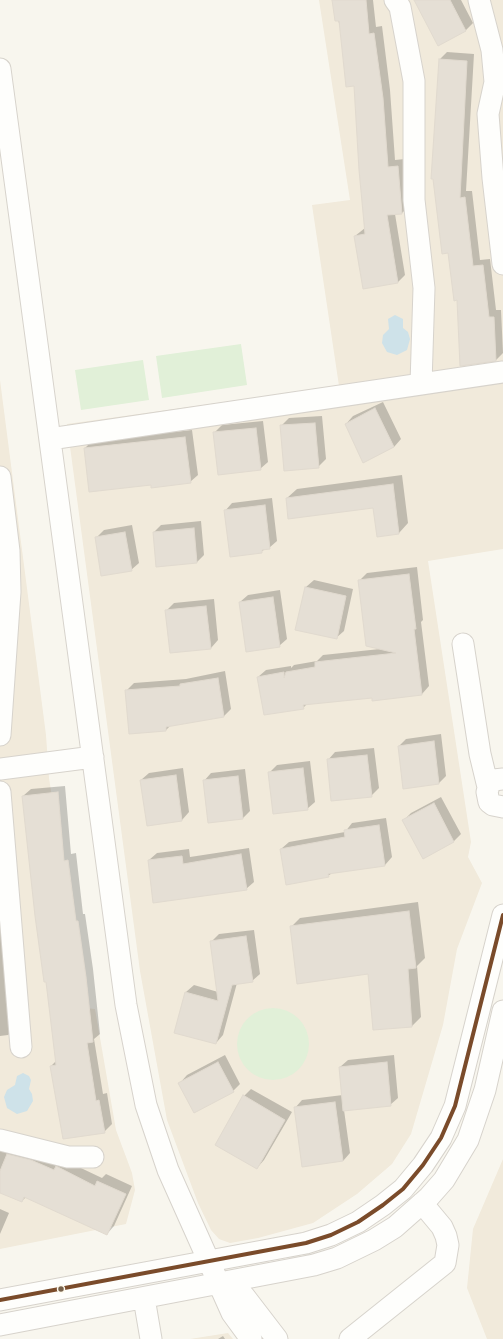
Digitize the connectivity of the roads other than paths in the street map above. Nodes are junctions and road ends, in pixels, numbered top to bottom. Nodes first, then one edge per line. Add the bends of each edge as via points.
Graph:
1 (395, 0) edge
2 (479, 0) edge
3 (0, 69) edge
4 (6, 158) edge
5 (503, 264) edge
6 (503, 372) edge
7 (421, 384) junction
8 (50, 438) junction
9 (0, 477) edge
10 (463, 644) dead end
11 (0, 734) edge
12 (93, 757) junction
13 (0, 769) edge
14 (495, 783) edge
15 (0, 792) edge
16 (503, 807) edge
17 (503, 915) edge
18 (503, 1011) edge
19 (21, 1047) dead end
20 (0, 1140) edge
21 (93, 1157) dead end
22 (422, 1203) junction
23 (208, 1261) junction
24 (218, 1284) junction
25 (144, 1298) junction
26 (0, 1300) edge
27 (0, 1325) edge
28 (151, 1339) edge
29 (251, 1339) edge
30 (277, 1339) edge
31 (350, 1339) edge

1 - 7 street via 400,7 414,81 414,200 424,288
2 - 5 street via 492,50 495,82 488,114
3 - 4 street
4 - 8 street
6 - 7 street
7 - 8 street
8 - 12 street
9 - 11 street via 10,592
10 - 14 street via 480,754
12 - 13 street
12 - 23 street via 126,1005 146,1105 168,1170
14 - 16 street via 486,792 489,802
15 - 19 street
17 - 23 street via 455,1106 441,1138 423,1165 403,1188 383,1205 358,1222 331,1235 306,1243
18 - 22 street via 485,1090 468,1140 444,1180
20 - 21 street via 68,1157
22 - 24 street via 395,1227 337,1258
22 - 31 street via 442,1227 446,1236 448,1245 445,1263
23 - 24 street
23 - 26 street
24 - 25 street
24 - 29 street via 232,1313
24 - 30 street via 244,1296
25 - 27 street
25 - 28 street

